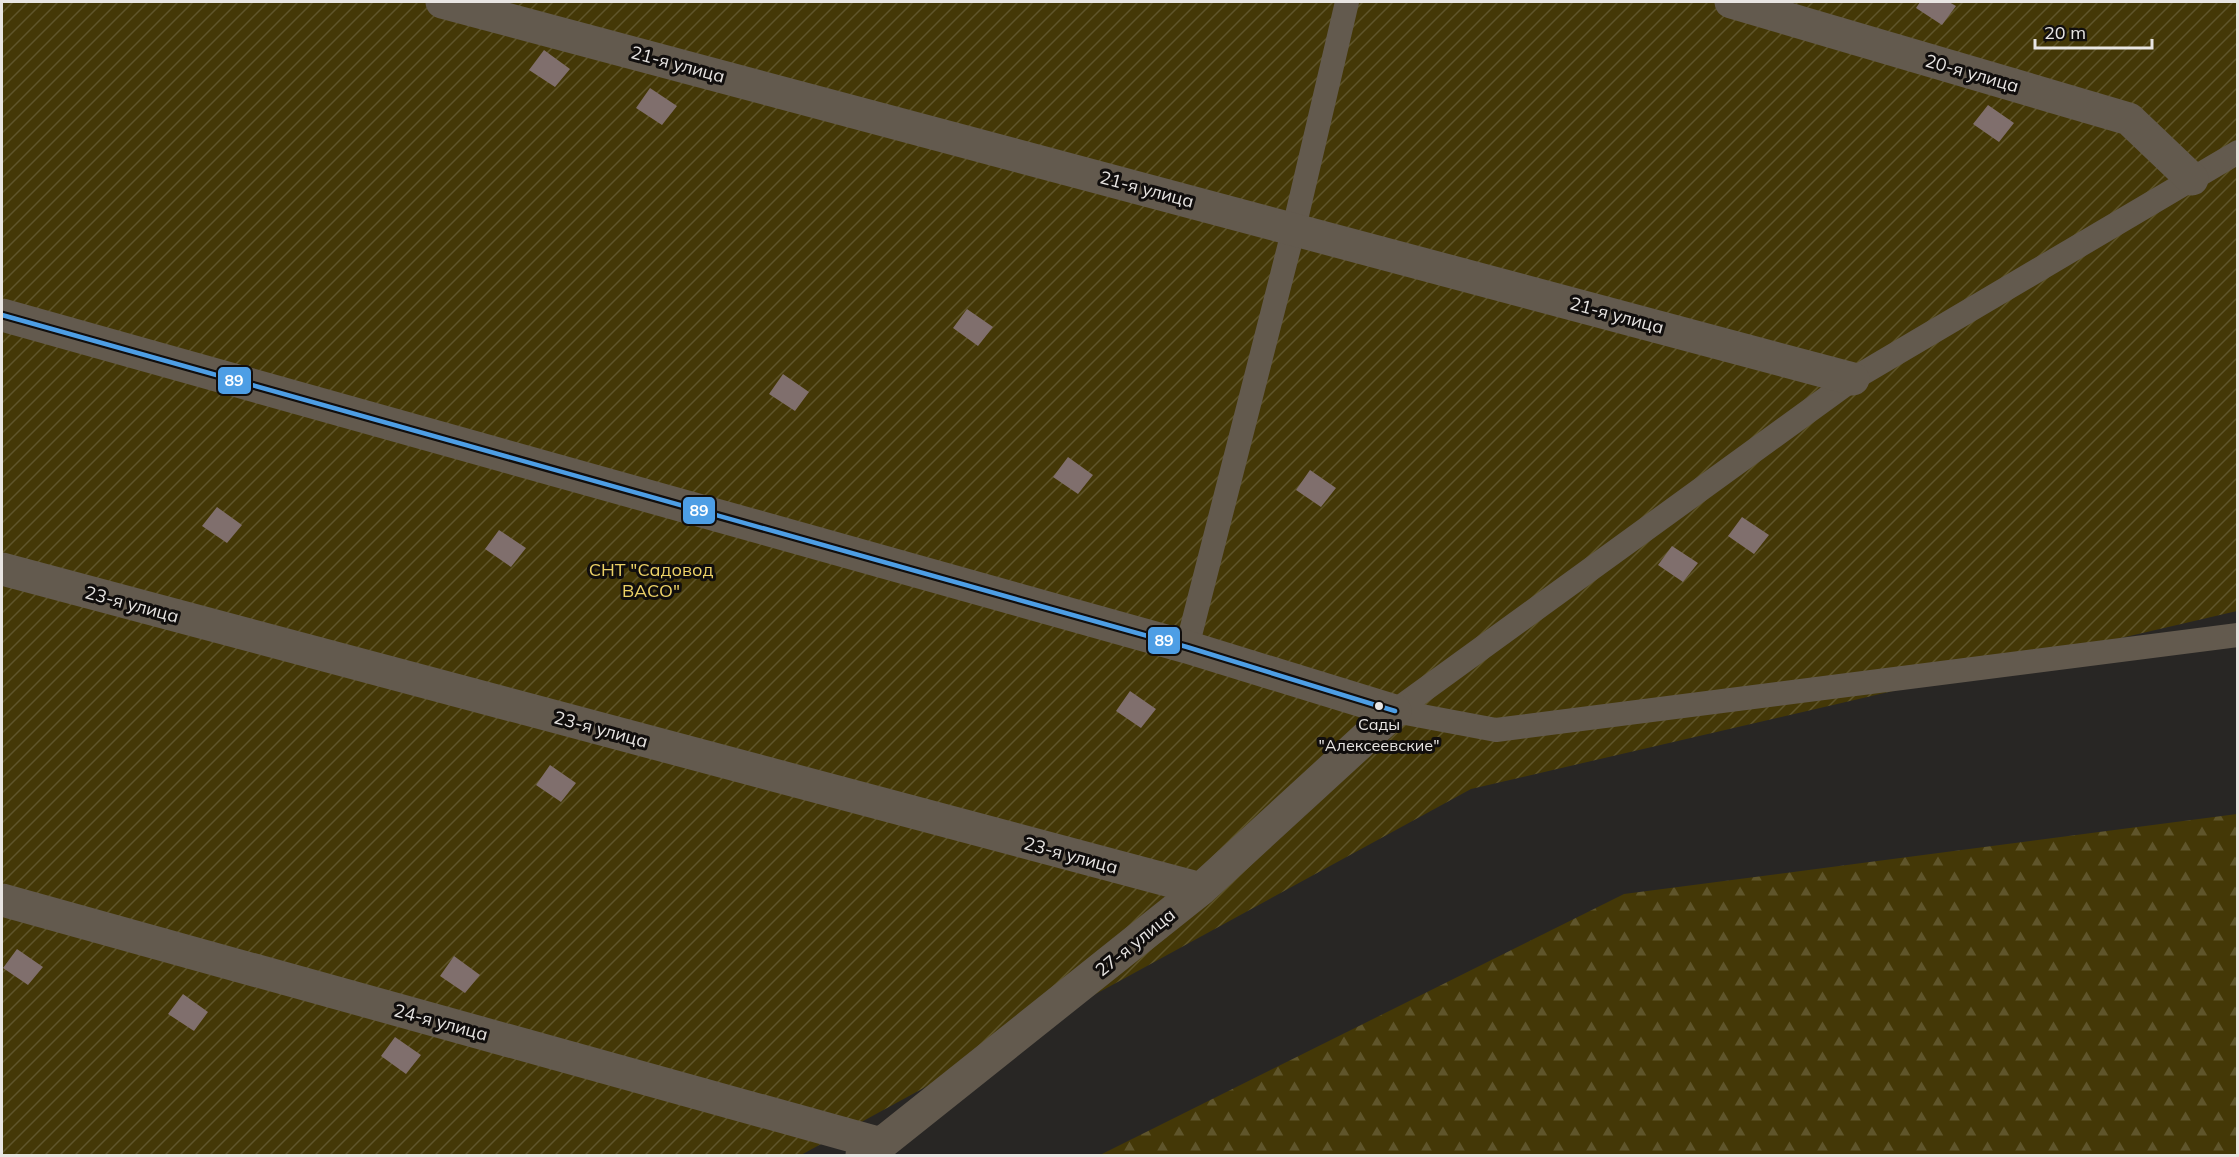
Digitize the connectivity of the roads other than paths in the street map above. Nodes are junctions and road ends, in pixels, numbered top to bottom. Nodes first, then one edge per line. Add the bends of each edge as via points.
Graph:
1 (442, 2) edge
2 (1347, 2) edge
3 (1731, 2) edge
4 (2238, 152) edge
5 (2192, 179) junction
6 (1294, 228) junction
7 (2, 315) edge
8 (1853, 379) junction
9 (2, 570) edge
10 (2238, 635) edge
11 (1187, 647) junction
12 (1395, 711) junction
13 (1201, 889) junction
14 (2, 900) edge
15 (871, 1150) edge

1 - 6 street, 21-я улица
2 - 6 lane
3 - 5 street, 20-я улица via 2129,119
4 - 5 lane
5 - 8 lane
6 - 8 street, 21-я улица
6 - 11 lane
7 - 11 street
8 - 12 lane
9 - 13 street, 23-я улица
10 - 12 lane via 1496,730
11 - 12 street
12 - 13 street, 27-я улица
13 - 15 street, 27-я улица
14 - 15 street, 24-я улица

